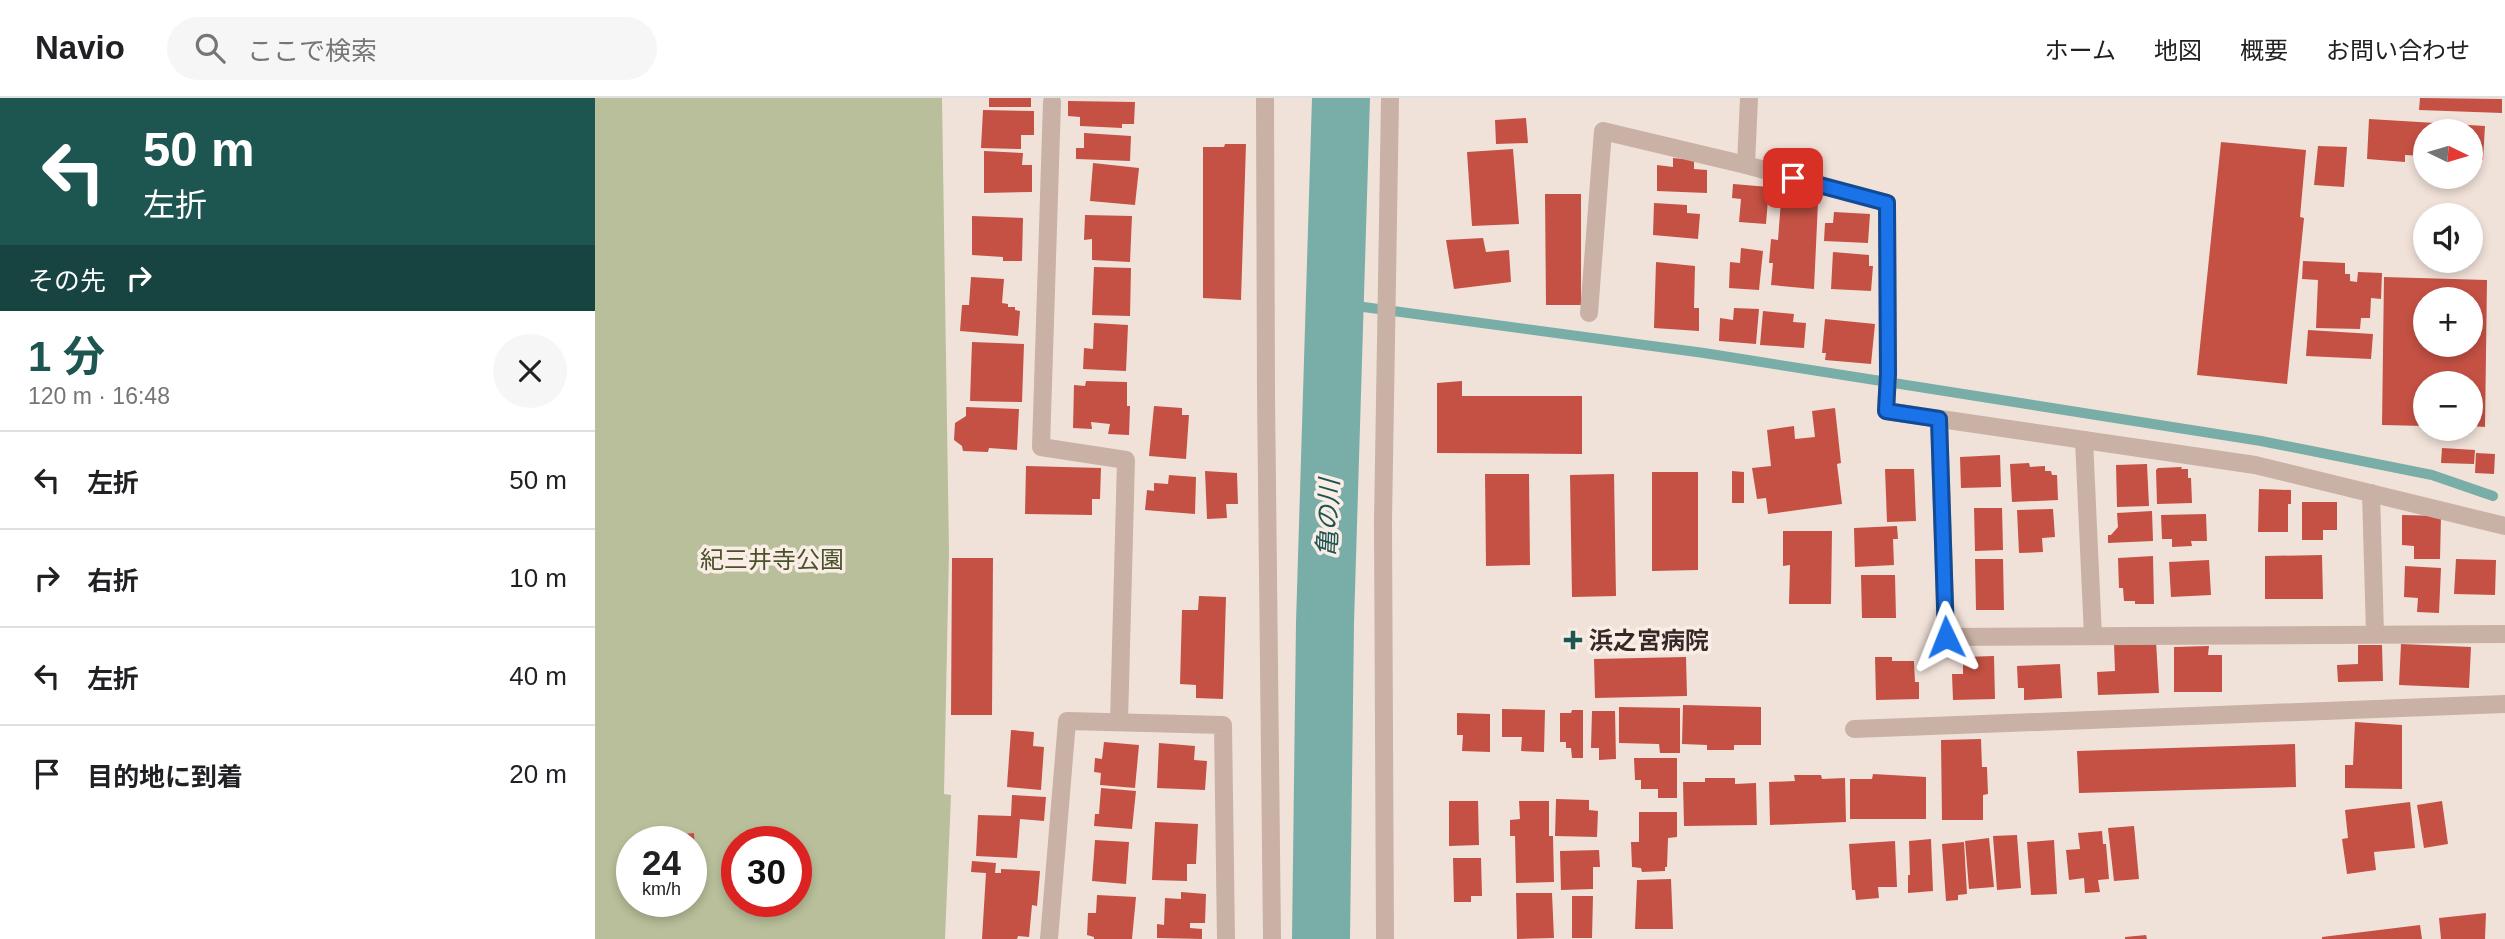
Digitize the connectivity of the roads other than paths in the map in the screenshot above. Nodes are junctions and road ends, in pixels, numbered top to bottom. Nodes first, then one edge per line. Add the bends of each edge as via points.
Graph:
1 (1265, 98) edge
2 (1390, 98) edge
3 (1749, 98) edge
4 (1052, 102) dead end
5 (1747, 165) junction
6 (1589, 313) dead end
7 (1939, 419) junction
8 (2084, 440) junction
9 (2371, 493) junction
10 (2505, 526) edge
11 (2375, 634) junction
12 (2505, 634) edge
13 (2093, 636) junction
14 (2505, 704) edge
15 (1119, 722) junction
16 (1854, 729) dead end
17 (1049, 939) edge
18 (1226, 939) edge
19 (1272, 939) edge
20 (1385, 939) edge

1 - 19 street
2 - 20 street via 1383,522
3 - 5 street
4 - 15 street via 1041,447 1126,460
5 - 6 street via 1603,131
5 - 7 street via 1887,203 1886,411
7 - 8 street
7 - 13 street via 1946,637
8 - 9 street via 2255,465
8 - 13 street
9 - 10 street
9 - 11 street
11 - 12 street
11 - 13 street
14 - 16 street
15 - 17 street via 1067,721
15 - 18 street via 1223,725

